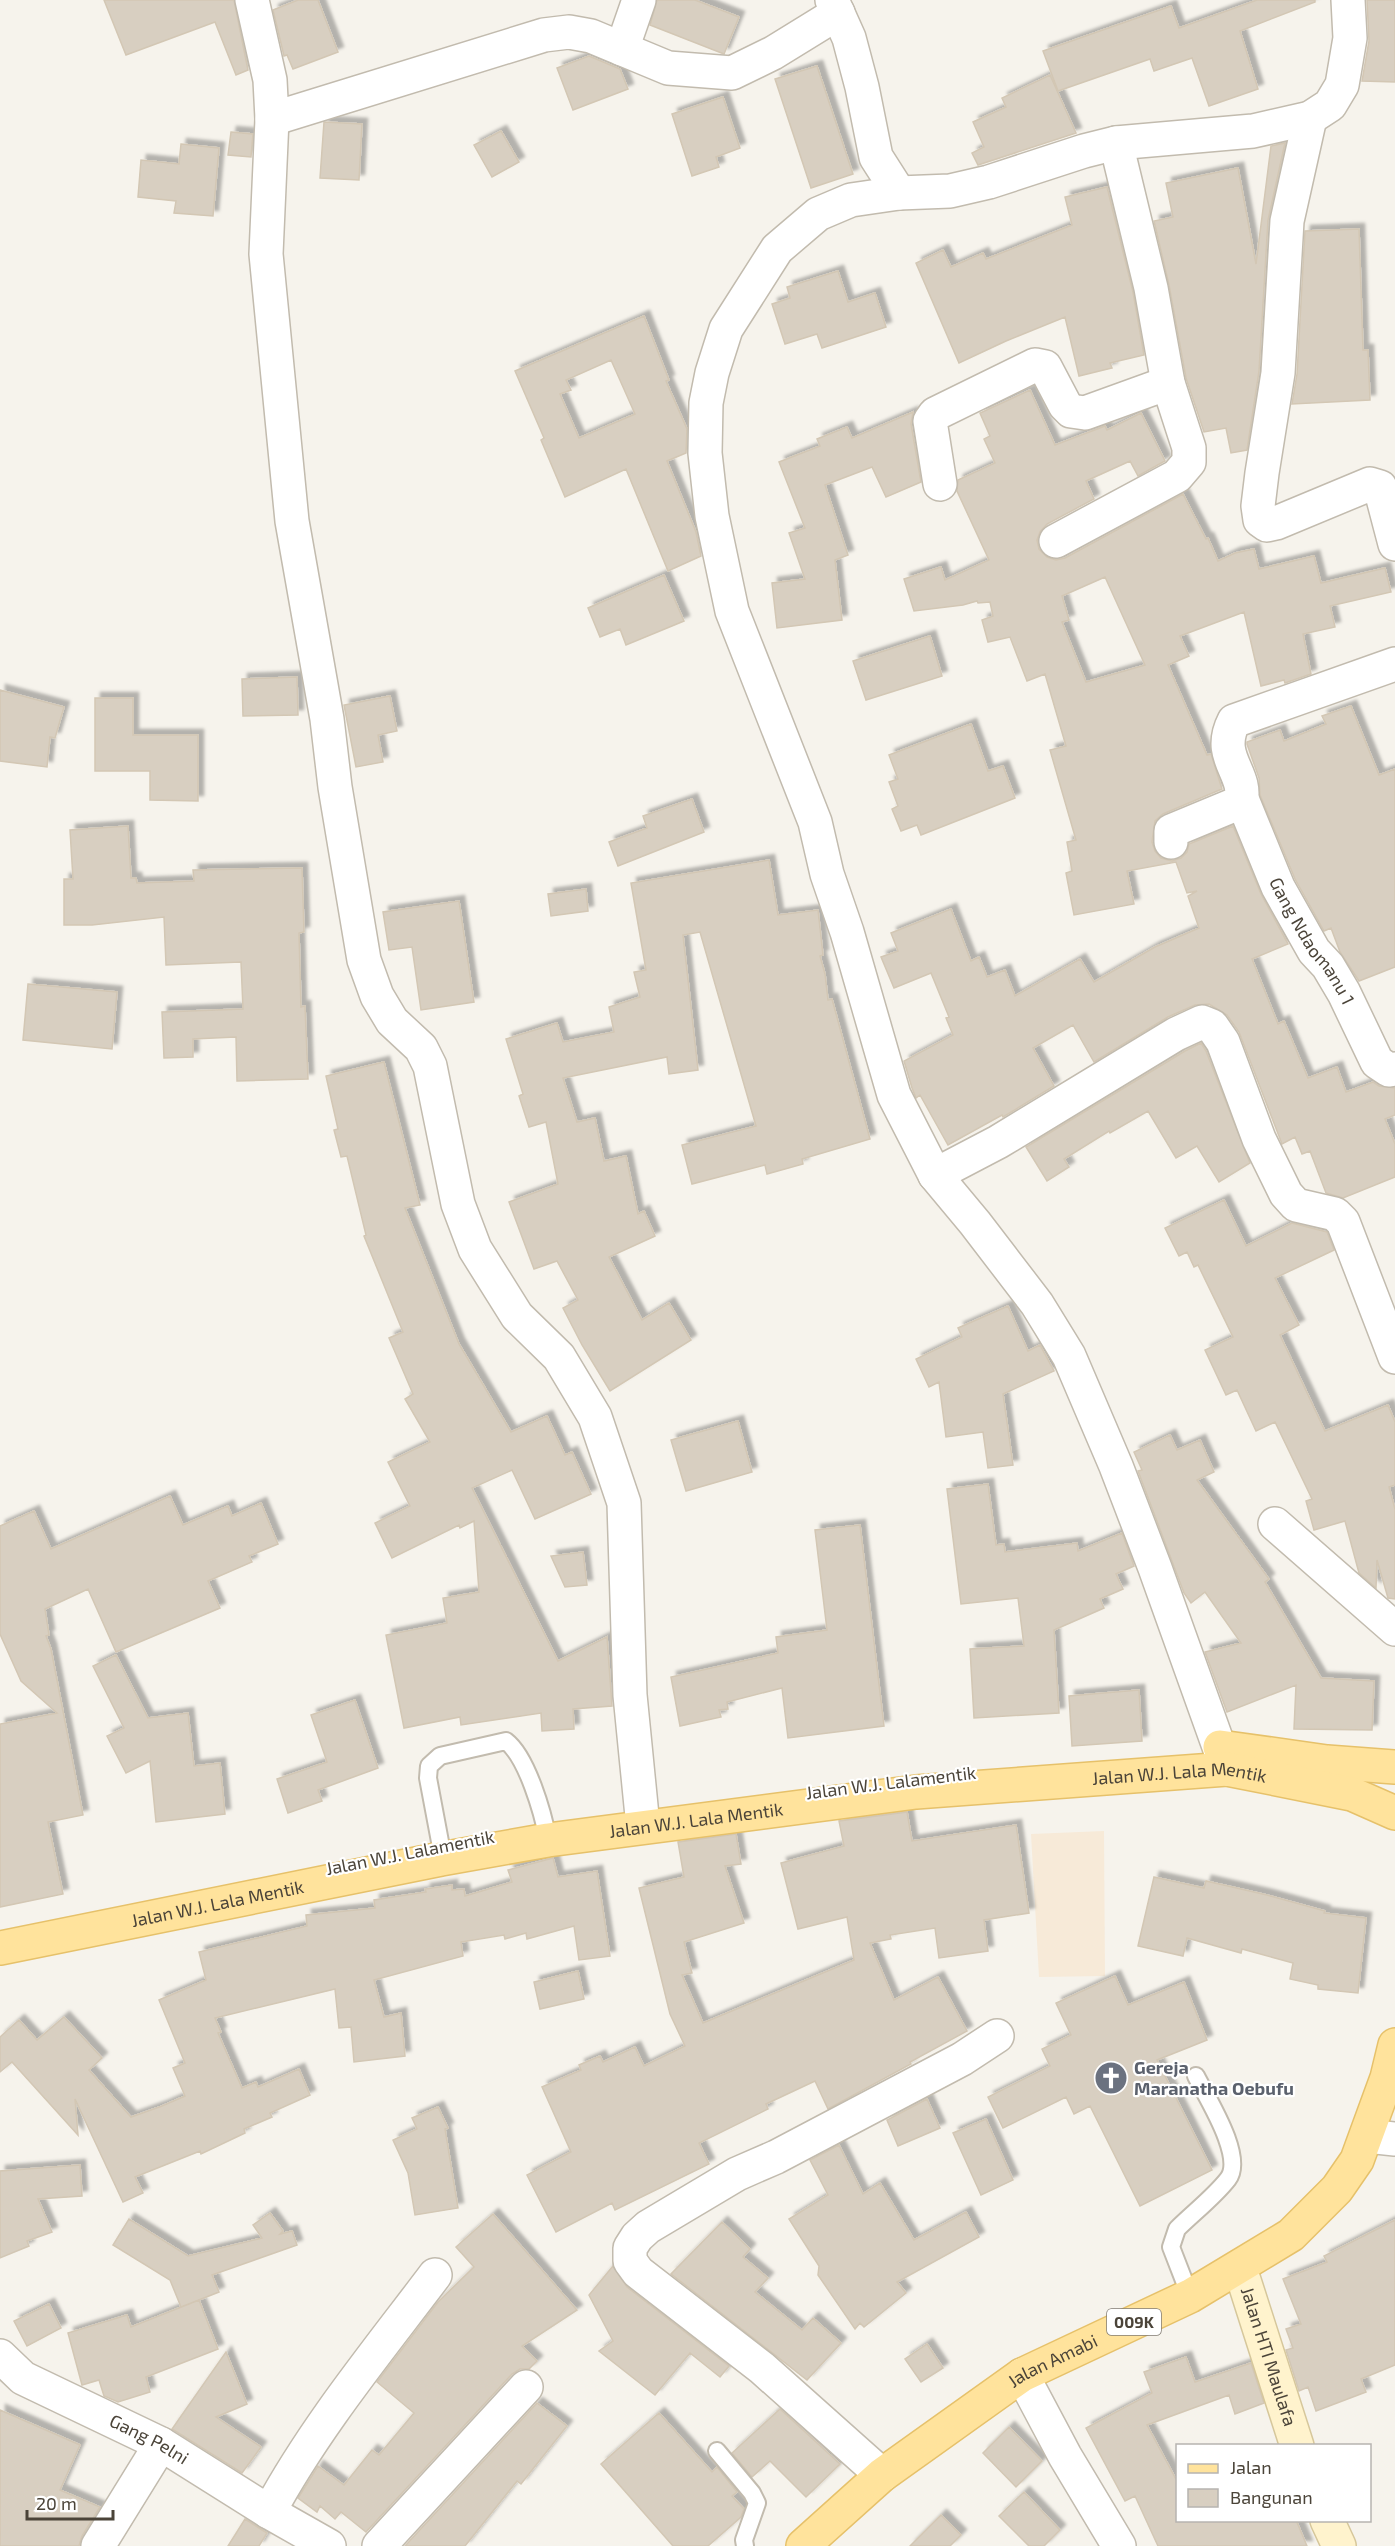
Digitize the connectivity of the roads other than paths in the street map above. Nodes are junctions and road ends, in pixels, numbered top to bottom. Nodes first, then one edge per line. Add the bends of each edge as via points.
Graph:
1 (252, 0) edge
2 (639, 0) edge
3 (1348, 0) edge
4 (835, 6) edge
5 (622, 49) junction
6 (1310, 118) junction
7 (272, 119) junction
8 (1116, 143) junction
9 (899, 193) junction
10 (1168, 383) junction
11 (940, 484) dead end
12 (1056, 541) dead end
13 (1395, 544) edge
14 (1395, 664) edge
15 (1242, 799) junction
16 (1171, 842) dead end
17 (1395, 1069) edge
18 (935, 1175) junction
19 (1395, 1357) edge
20 (1275, 1524) dead end
21 (1395, 1629) edge
22 (1223, 1758) junction
23 (1395, 1767) edge
24 (1395, 1787) edge
25 (1395, 1808) edge
26 (1395, 1813) edge
27 (642, 1816) junction
28 (547, 1835) junction
29 (441, 1853) junction
30 (0, 1931) edge
31 (0, 1948) edge
32 (998, 2036) dead end
33 (1395, 2045) edge
34 (1196, 2076) dead end
35 (1381, 2137) edge
36 (1240, 2268) junction
37 (435, 2275) dead end
38 (1190, 2295) junction
39 (0, 2356) edge
40 (1022, 2375) junction
41 (526, 2387) dead end
42 (161, 2444) junction
43 (1297, 2444) edge
44 (717, 2451) dead end
45 (882, 2475) junction
46 (269, 2512) junction
47 (1328, 2522) edge
48 (98, 2546) edge
49 (329, 2546) edge
50 (380, 2546) edge
51 (745, 2546) edge
52 (803, 2546) edge
53 (1119, 2546) edge
54 (1339, 2546) edge

1 - 7 street via 270,80
2 - 5 street
3 - 6 street via 1350,38 1342,85 1330,105
4 - 5 street via 773,53 732,73 668,68
4 - 9 street via 849,38 876,157
5 - 7 street via 569,32 544,35
6 - 8 street via 1253,131
6 - 13 street via 1287,221 1278,374 1262,473 1260,520 1267,525 1276,524 1376,484
7 - 27 street via 266,254 292,521 364,960 377,996 392,1021 421,1048 430,1066 458,1204 475,1249 518,1316 559,1357 595,1417 609,1453 624,1503 630,1695
8 - 9 street via 979,185 950,191
8 - 10 street via 1151,288
9 - 18 street via 851,200 818,214 777,249 726,329 706,403 705,453 712,516 732,610 815,822 894,1095
10 - 11 street via 1085,413 1071,411 1045,367 1035,365 935,414 930,421
10 - 12 street via 1189,448 1188,462 1177,476
14 - 15 street, Gang Ndaomanu 1 via 1234,721 1227,747
15 - 16 street via 1171,831
15 - 17 street, Gang Ndaomanu 1 via 1270,873 1302,930 1344,993 1377,1062 1389,1070
18 - 19 street via 1202,1022 1212,1026 1223,1042 1259,1139 1286,1194 1296,1205 1335,1214 1343,1222
18 - 22 street via 1037,1304 1069,1356 1116,1466
20 - 21 street
22 - 23 main road, Jalan W.J. Lalamentik
22 - 26 main road, Jalan W.J. Lala Mentik via 1352,1794
22 - 27 main road, Jalan W.J. Lalamentik via 878,1783
22 - 28 main road, Jalan W.J. Lala Mentik
24 - 25 main road
27 - 28 main road, Jalan W.J. Lalamentik
28 - 29 main road, Jalan W.J. Lala Mentik
28 - 29 lane via 514,1747 506,1741 496,1742 440,1756 429,1766
29 - 30 main road, Jalan W.J. Lalamentik
29 - 31 main road, Jalan W.J. Lala Mentik
32 - 45 street via 962,2059 691,2200 648,2228 630,2248 630,2261 638,2272 762,2368
33 - 35 main road, Jalan Amabi / 009K
34 - 38 lane via 1231,2147 1232,2164 1229,2178 1177,2229 1173,2238 1171,2247
35 - 36 main road, Jalan Amabi / 009K via 1291,2235
36 - 38 main road, Jalan Amabi / 009K
36 - 43 street, Jalan HTI Maulafa
37 - 46 street via 307,2447
38 - 40 main road, Jalan Amabi / 009K
39 - 42 street, Gang Pelni via 23,2378
40 - 45 main road, Jalan Amabi / 009K
40 - 53 street
41 - 50 street
42 - 46 street, Gang Pelni
42 - 48 street
44 - 51 lane via 757,2503
45 - 52 main road, Jalan Amabi / 009K
46 - 49 street, Gang Pelni
47 - 54 street

